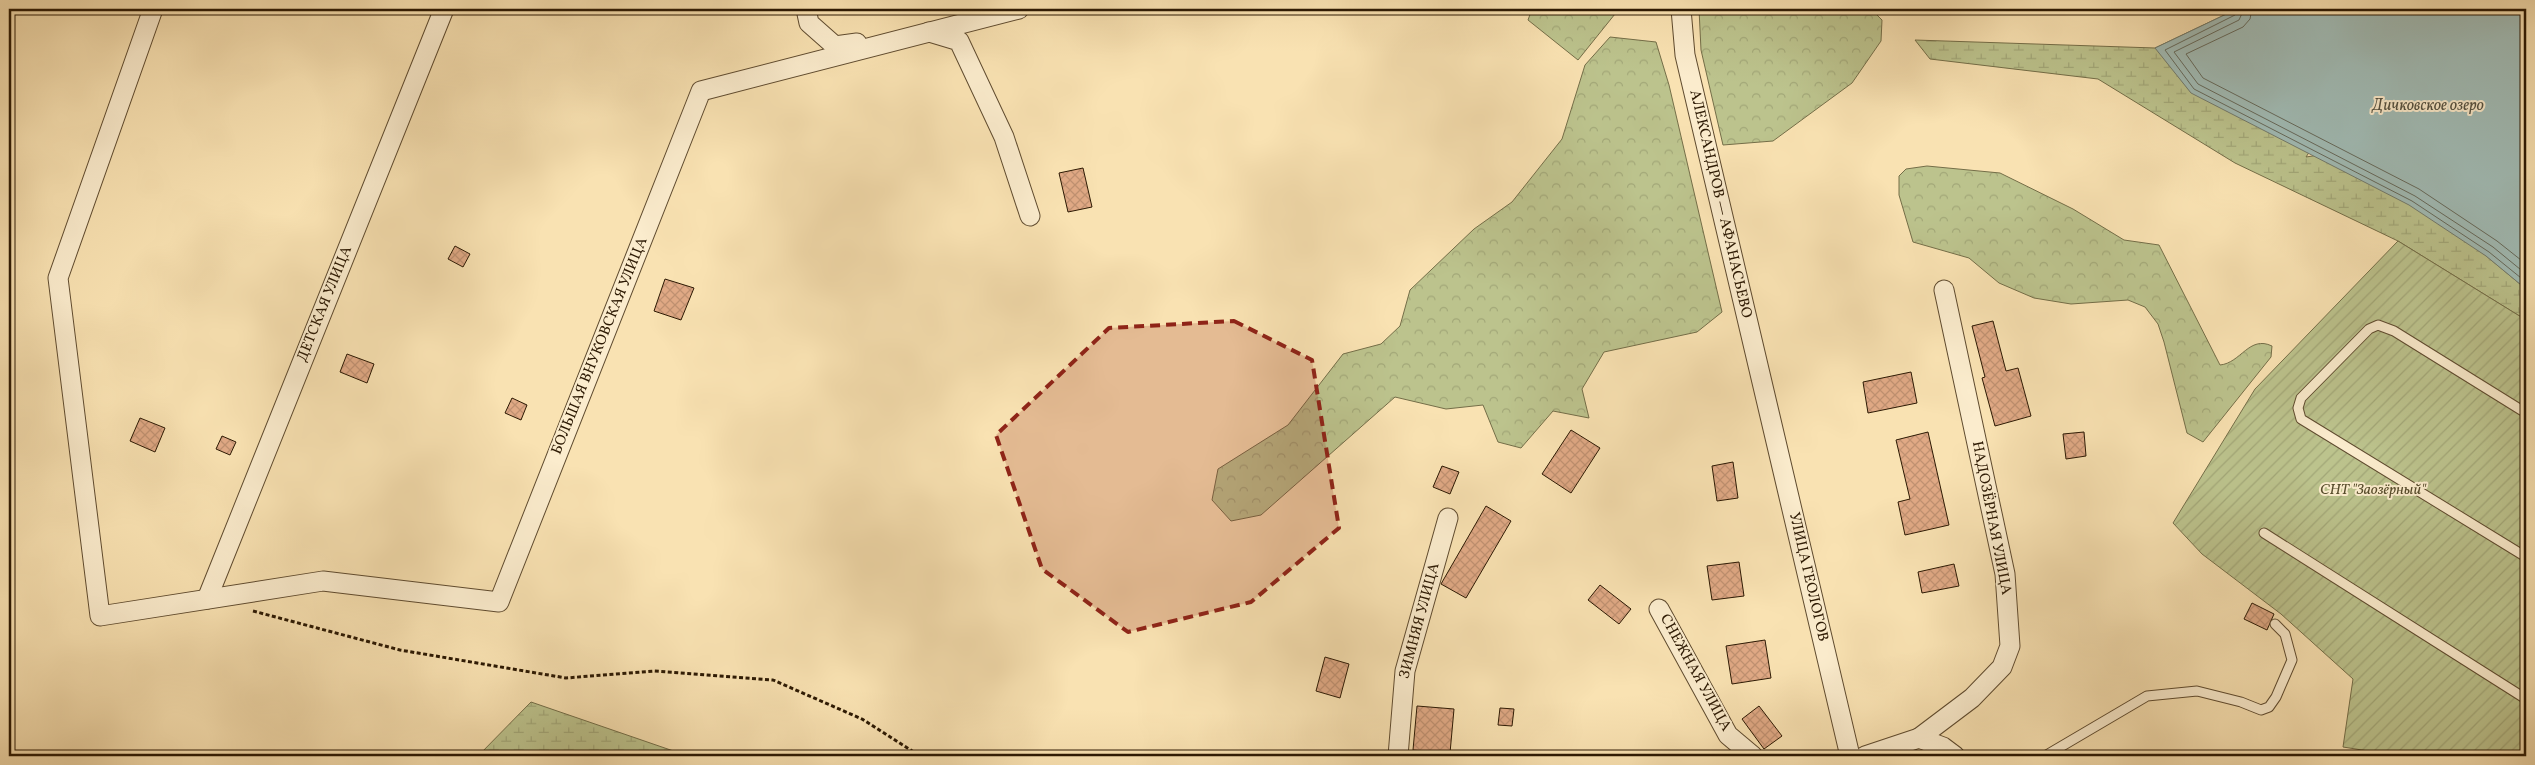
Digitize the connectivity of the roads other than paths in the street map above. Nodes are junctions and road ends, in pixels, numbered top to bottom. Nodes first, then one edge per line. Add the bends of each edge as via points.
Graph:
1 (153, 9) edge
2 (444, 9) edge
3 (806, 9) edge
4 (1018, 9) edge
5 (1682, 9) edge
6 (929, 32) junction
7 (1030, 216) dead end
8 (1944, 290) dead end
9 (1766, 398) joint
10 (2526, 413) edge
11 (1448, 518) dead end
12 (2264, 533) dead end
13 (2526, 557) edge
14 (206, 599) junction
15 (1659, 609) dead end
16 (2275, 624) dead end
17 (2526, 700) edge
18 (1919, 738) junction
19 (1398, 756) edge
20 (1753, 756) edge
21 (1850, 756) edge
22 (1866, 756) edge
23 (1955, 756) edge
24 (2045, 756) edge

1 - 14 street via 58,278 100,616
2 - 14 street, ДЕТСКАЯ УЛИЦА
3 - 6 street via 810,23 835,46 869,41 914,28
4 - 6 street
5 - 9 street, АЛЕКСАНДРОВ — АФАНАСЬЕВО via 1685,55
6 - 7 street via 959,41 1004,137
6 - 14 street, БОЛЬШАЯ ВНУКОВСКАЯ УЛИЦА via 701,91 499,602 323,580
8 - 18 street, НАДОЗЁРНАЯ УЛИЦА via 2005,574 2010,646 2002,667 1972,698
9 - 21 street, УЛИЦА ГЕОЛОГОВ
10 - 13 lane via 2394,330 2378,325 2370,329 2301,398 2298,408 2301,419
11 - 19 street, ЗИМНЯЯ УЛИЦА via 1405,671
12 - 17 lane
15 - 20 street, СНЕЖНАЯ УЛИЦА via 1728,735
16 - 24 lane via 2285,634 2292,660 2269,707 2261,710 2197,691 2147,696
18 - 22 street, НАДОЗЁРНАЯ УЛИЦА
18 - 23 street via 1943,747

